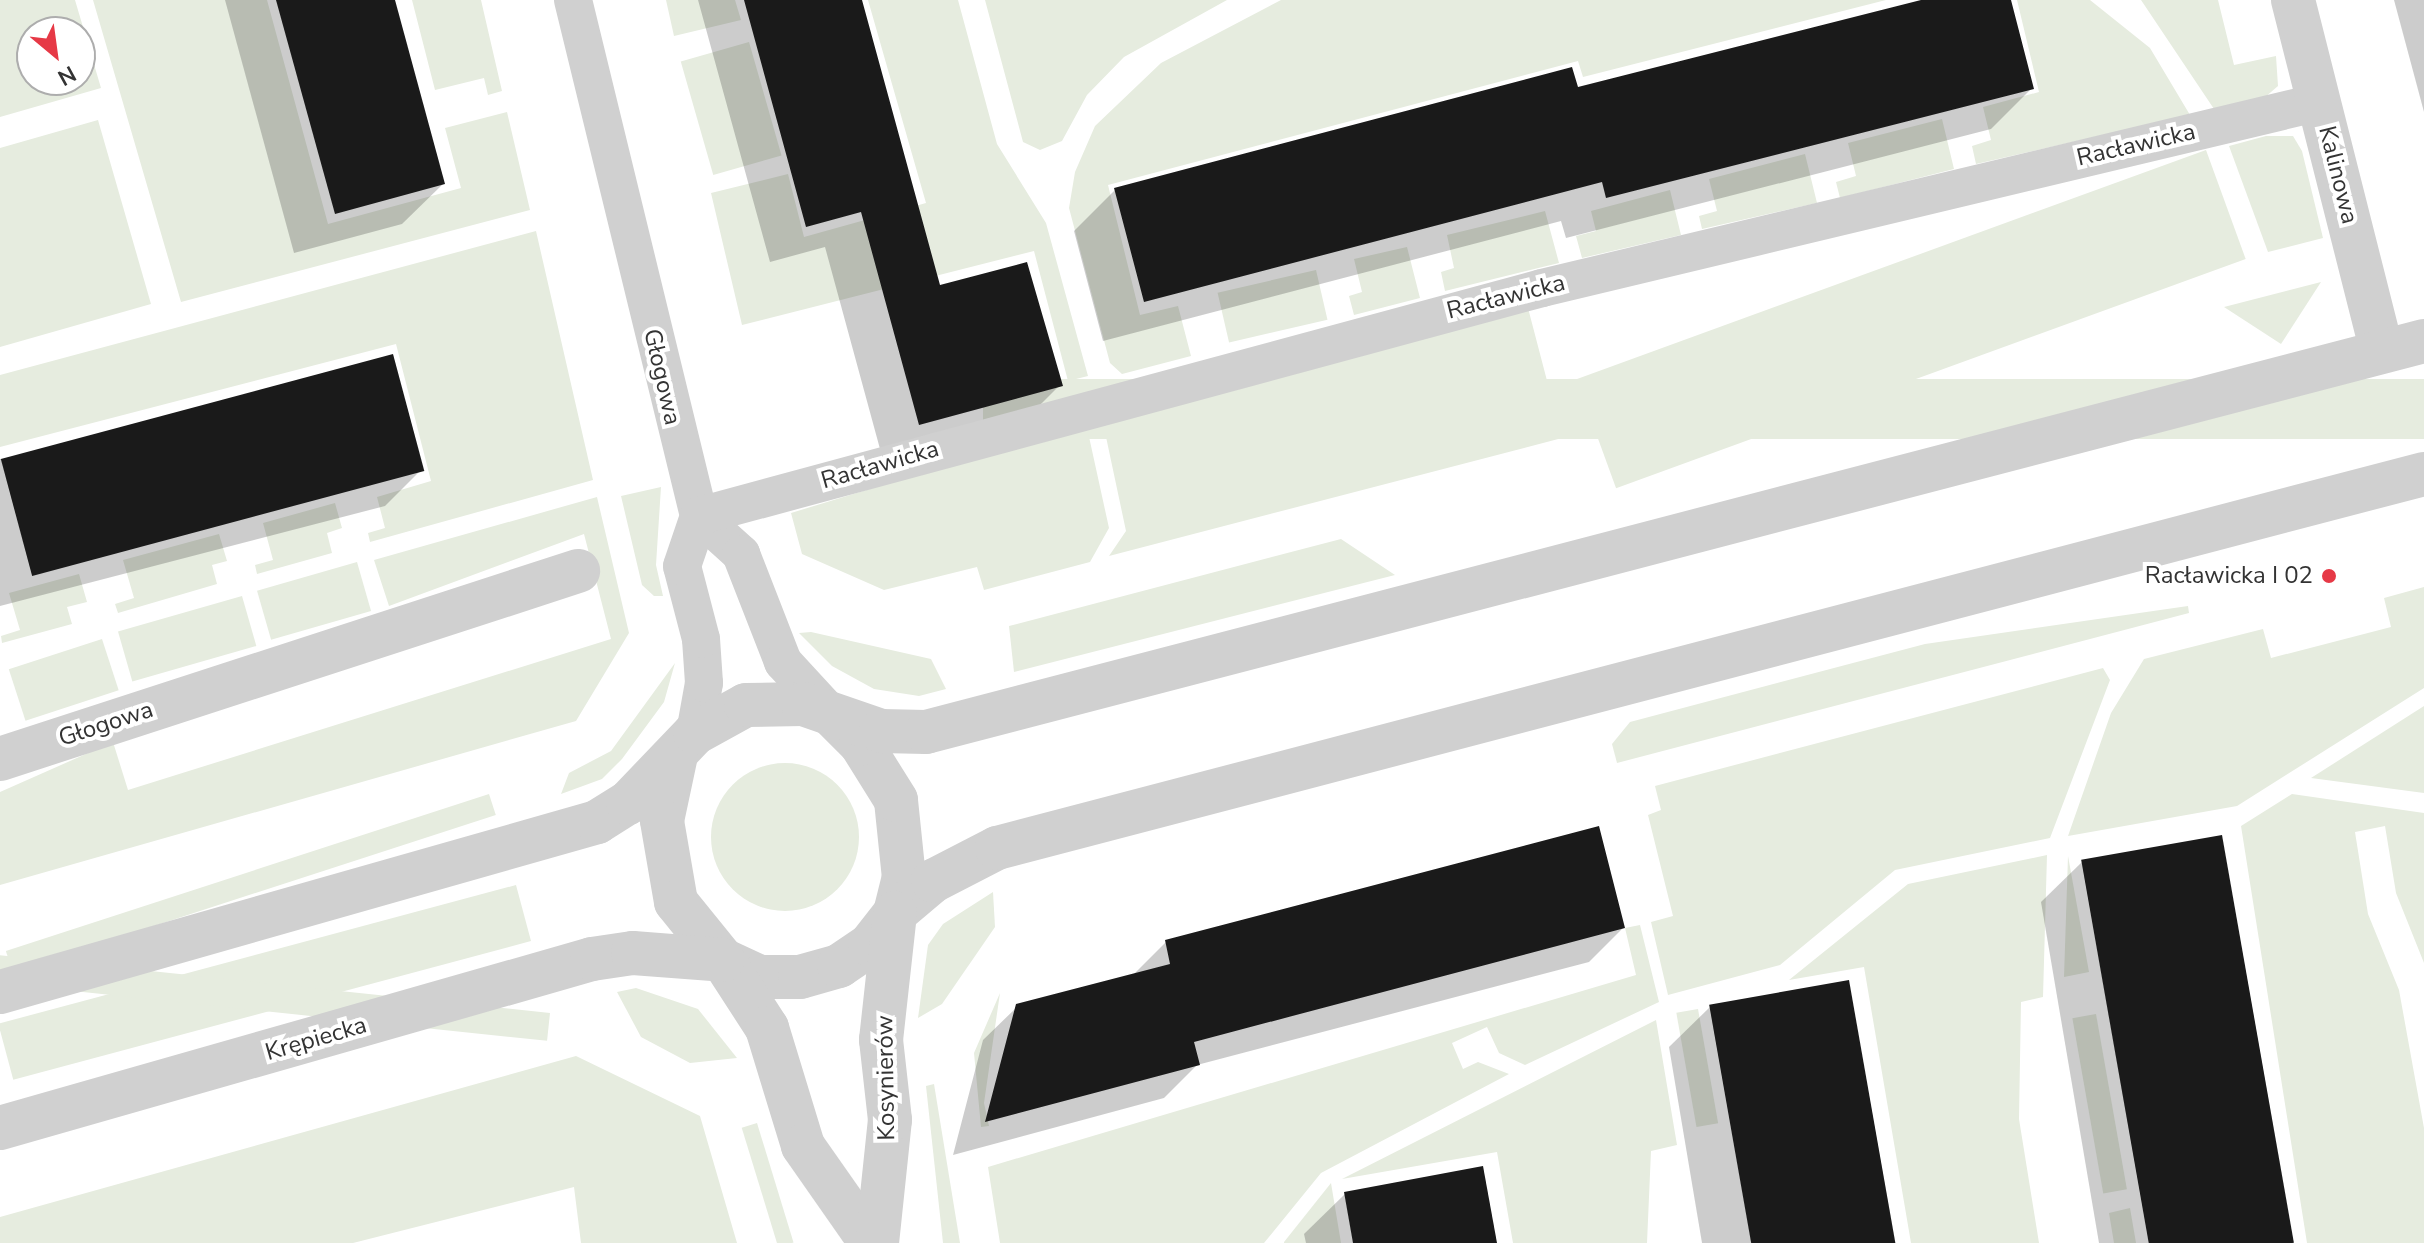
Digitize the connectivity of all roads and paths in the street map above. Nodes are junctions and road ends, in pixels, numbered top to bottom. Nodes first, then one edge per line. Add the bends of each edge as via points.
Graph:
1 (573, 0) edge
2 (2293, 0) edge
3 (2320, 102) junction
4 (2424, 341) edge
5 (2382, 351) junction
6 (2424, 474) edge
7 (699, 516) junction
8 (578, 571) dead end
9 (831, 714) junction
10 (685, 744) junction
11 (0, 759) edge
12 (895, 913) junction
13 (723, 960) junction
14 (0, 992) edge
15 (0, 1128) edge
16 (874, 1243) edge

1 - 7 lane, Głogowa
2 - 3 street, Kalinowa
3 - 5 street, Kalinowa
3 - 7 lane, Racławicka via 1542,288
4 - 5 street
5 - 9 street via 926,732 881,731
6 - 12 street via 974,857
7 - 9 lane via 741,554 783,662
7 - 10 lane via 682,566 703,668
8 - 11 street, Głogowa
9 - 10 street via 773,701 746,705
9 - 12 street via 861,744 896,800 904,878
10 - 13 street via 662,821 668,881 689,921
10 - 14 street via 628,803 597,822
12 - 13 street via 849,959 800,977 760,977
12 - 16 street, Kosynierów via 881,1040 890,1120
13 - 15 street, Krępiecka via 633,953 562,967
13 - 16 street, Kosynierów via 767,1028 803,1146

